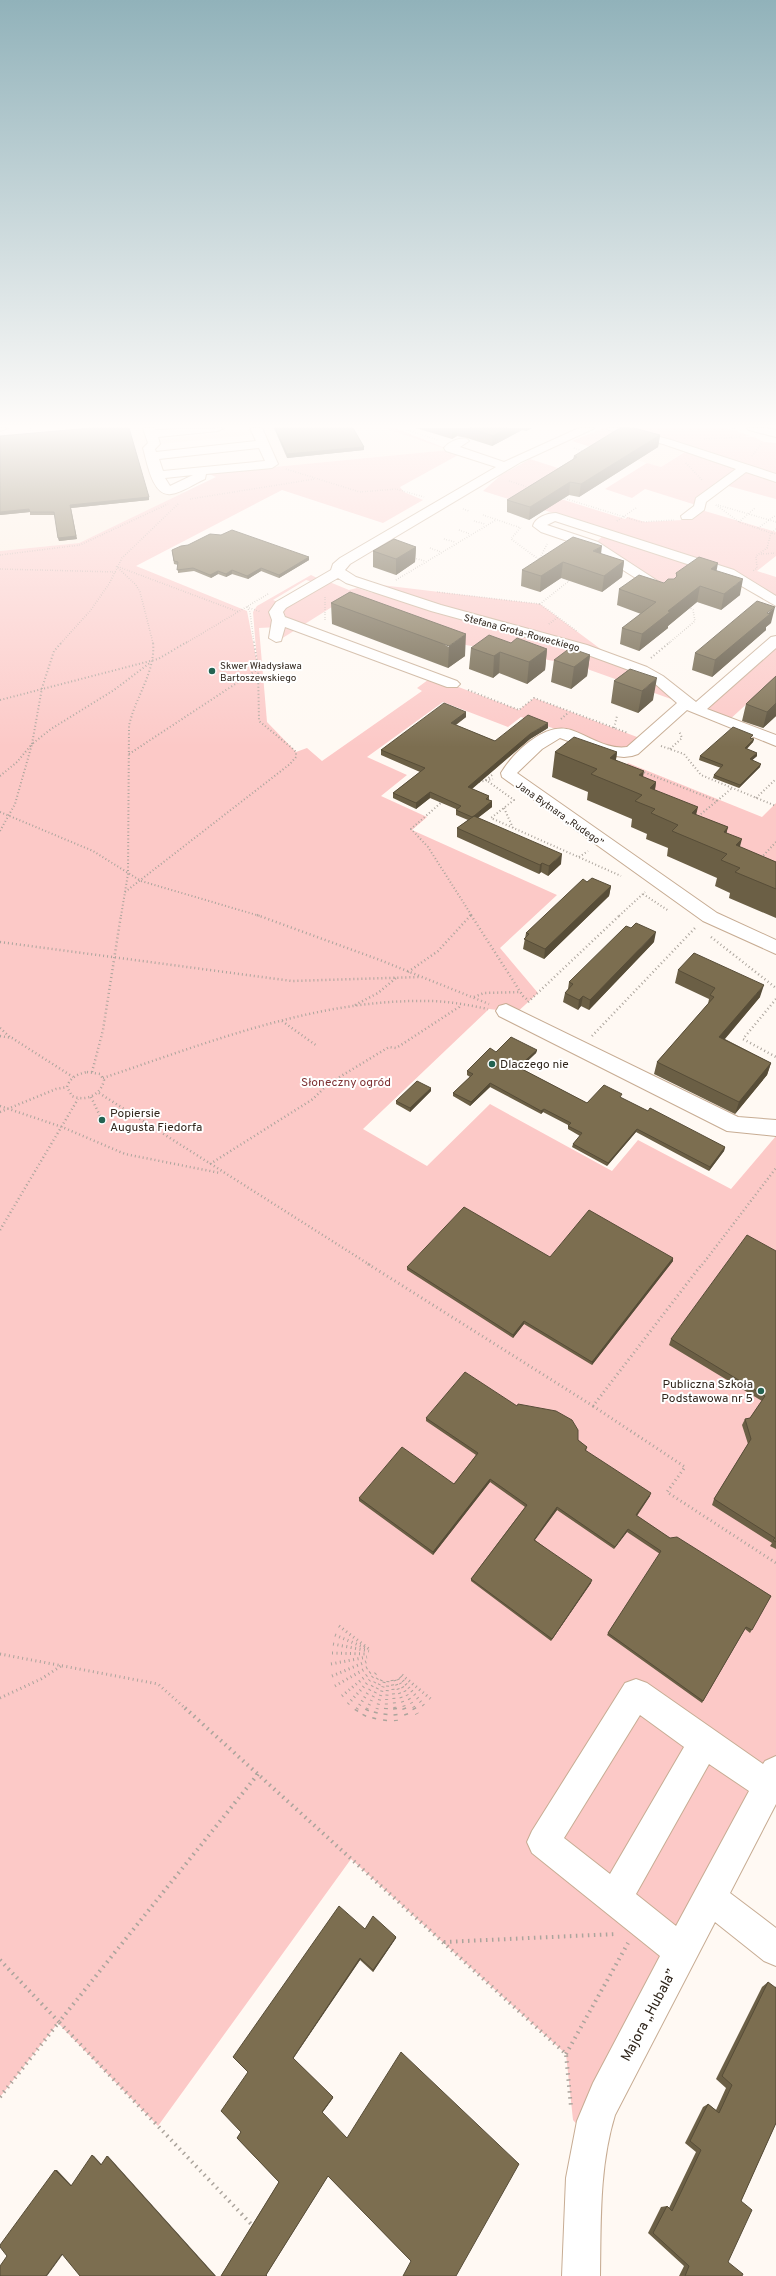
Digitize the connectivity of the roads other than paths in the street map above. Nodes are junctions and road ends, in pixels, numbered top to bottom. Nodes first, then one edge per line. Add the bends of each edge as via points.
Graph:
1 (390, 534) edge
2 (564, 534) edge
3 (607, 534) edge
4 (698, 564) junction
5 (685, 570) edge
6 (338, 572) junction
7 (673, 579) edge
8 (776, 602) edge
9 (279, 620) junction
10 (276, 638) dead end
11 (776, 640) edge
12 (452, 684) dead end
13 (691, 707) junction
14 (776, 741) edge
15 (776, 948) edge
16 (510, 1013) road end
17 (776, 1128) edge
18 (704, 1742) junction
19 (772, 1779) edge
20 (615, 1898) junction
21 (710, 1898) junction
22 (776, 1950) edge
23 (681, 1951) junction
24 (581, 2276) edge

1 - 6 street via 345,561 338,567
2 - 7 street via 593,544 664,589
3 - 4 street
4 - 5 street
4 - 8 street via 729,573
6 - 9 street via 278,608 276,612
6 - 13 street, Stefana Grota-Roweckiego via 351,580 436,608 582,648 638,668 658,679
9 - 10 street
9 - 12 street
11 - 13 street
13 - 14 street, Stefana Grota-Roweckiego
13 - 15 street, Jana Bytnara „Rudego” via 632,751 624,753 614,752 565,733 558,733 546,738 512,768 510,777 707,915
16 - 17 street via 736,1125
18 - 19 street
18 - 20 street
18 - 20 street via 636,1694 543,1842
19 - 21 street, Majora „Hubala”
20 - 23 street via 637,1926
21 - 22 street
21 - 23 street, Majora „Hubala”
23 - 24 street, Majora „Hubala” via 603,2101 590,2138 583,2202

